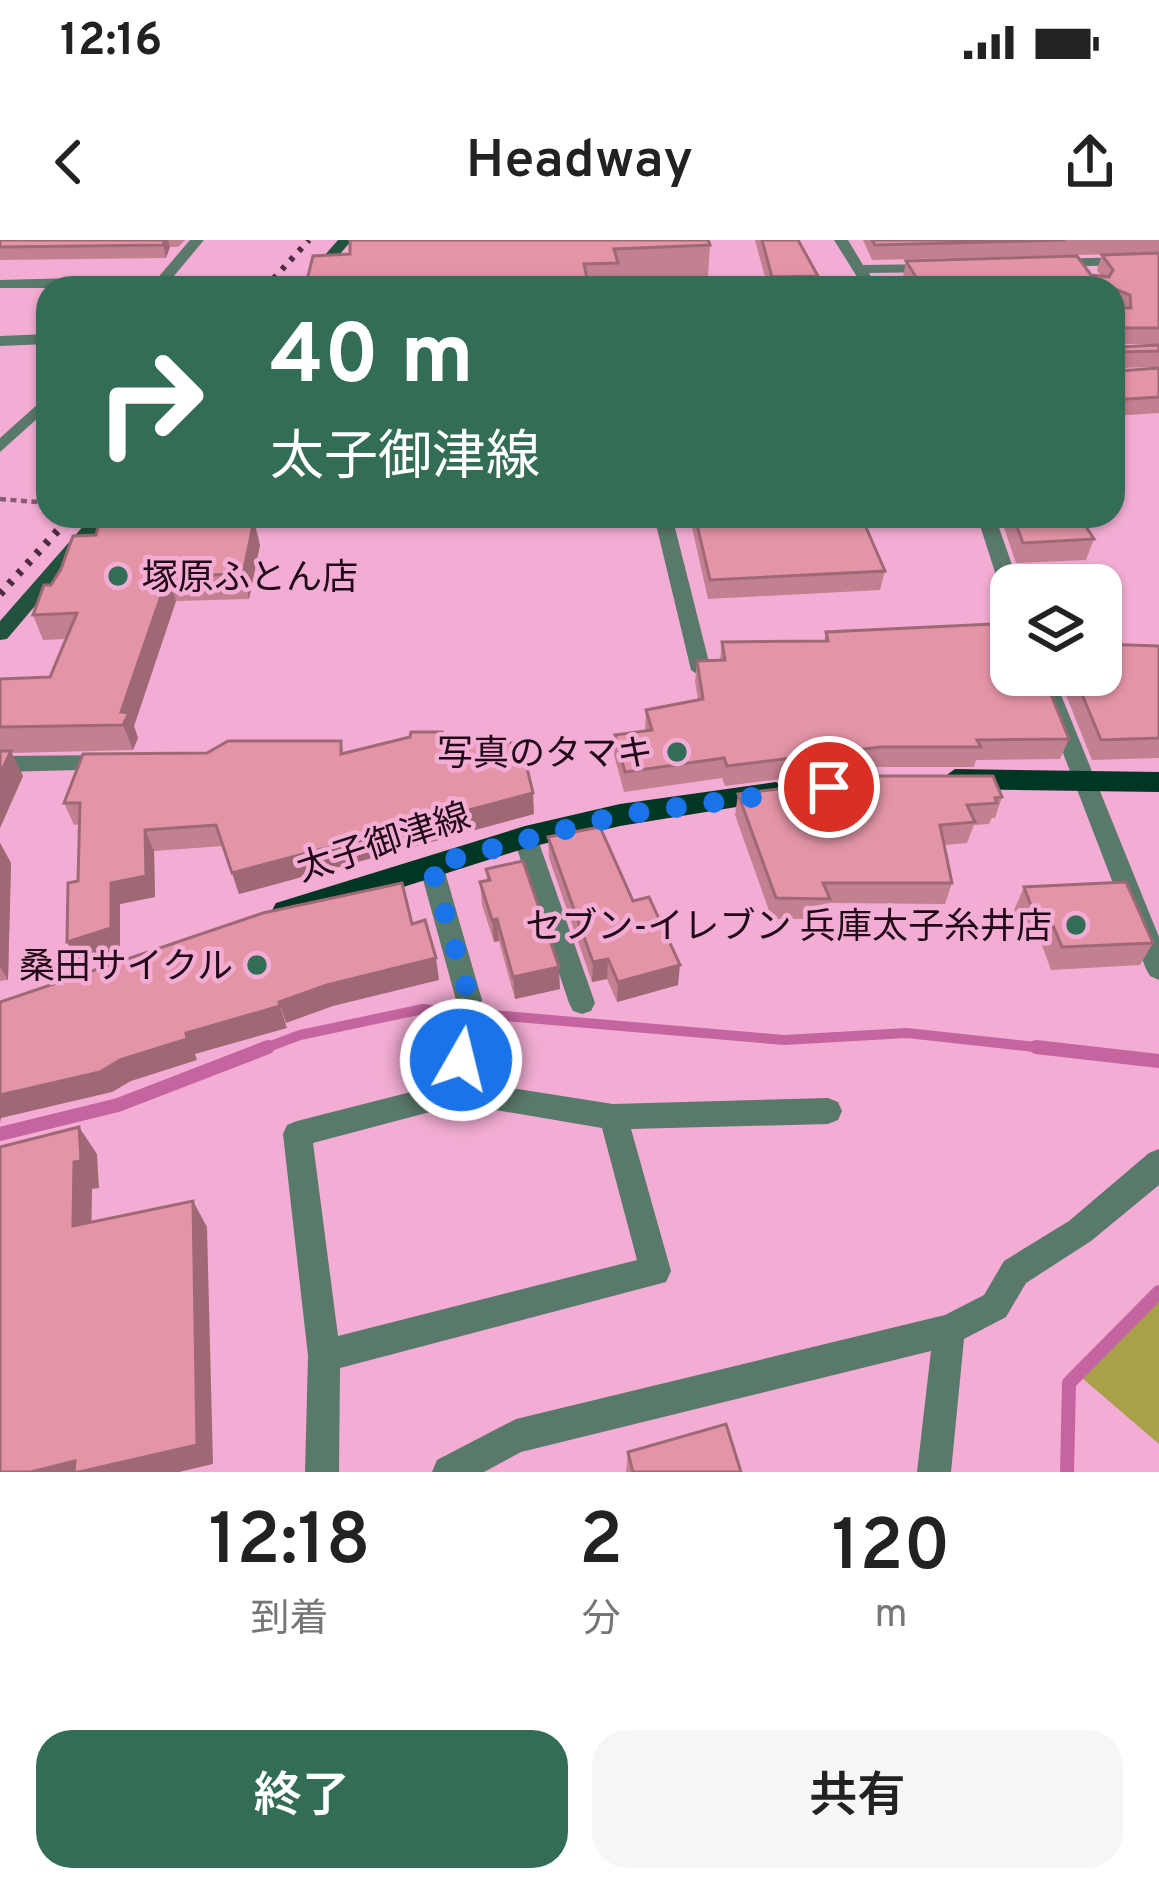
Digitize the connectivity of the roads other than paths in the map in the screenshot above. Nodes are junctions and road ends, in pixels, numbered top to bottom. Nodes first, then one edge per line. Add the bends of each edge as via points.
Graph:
1 (196, 240) edge
2 (345, 240) edge
3 (841, 240) edge
4 (1159, 260) edge
5 (1032, 264) edge
6 (963, 267) edge
7 (860, 269) junction
8 (166, 276) edge
9 (314, 276) edge
10 (864, 276) edge
11 (36, 283) edge
12 (0, 284) edge
13 (36, 340) edge
14 (0, 341) edge
15 (36, 412) edge
16 (0, 447) edge
17 (99, 528) edge
18 (666, 528) edge
19 (990, 528) edge
20 (1002, 564) edge
21 (0, 634) edge
22 (701, 670) edge
23 (1051, 696) edge
24 (142, 763) edge
25 (0, 764) edge
26 (916, 781) edge
27 (1085, 782) junction
28 (1159, 782) edge
29 (805, 789) edge
30 (525, 837) junction
31 (431, 865) junction
32 (249, 924) edge
33 (1159, 969) edge
34 (582, 1003) dead end
35 (460, 1092) junction
36 (828, 1111) dead end
37 (613, 1117) junction
38 (1159, 1162) edge
39 (949, 1330) junction
40 (324, 1356) junction
41 (322, 1472) edge
42 (449, 1472) edge
43 (934, 1472) edge

1 - 8 street
2 - 9 main road
3 - 7 street
4 - 5 street via 1083,269
6 - 7 street
7 - 10 street
11 - 12 street
13 - 14 street
15 - 16 street
17 - 21 main road
18 - 22 street
19 - 20 street
23 - 27 street
24 - 25 street
26 - 27 main road
27 - 28 main road
27 - 33 street
29 - 30 main road, 太子御津線
30 - 31 main road, 太子御津線
30 - 34 street
31 - 32 main road, 太子御津線
31 - 35 street via 470,1000
35 - 37 street
35 - 40 street via 297,1134
36 - 37 street
37 - 40 street via 655,1271
38 - 39 street via 1080,1231 1015,1272 995,1306
39 - 42 street via 516,1436
39 - 43 street
40 - 41 street

